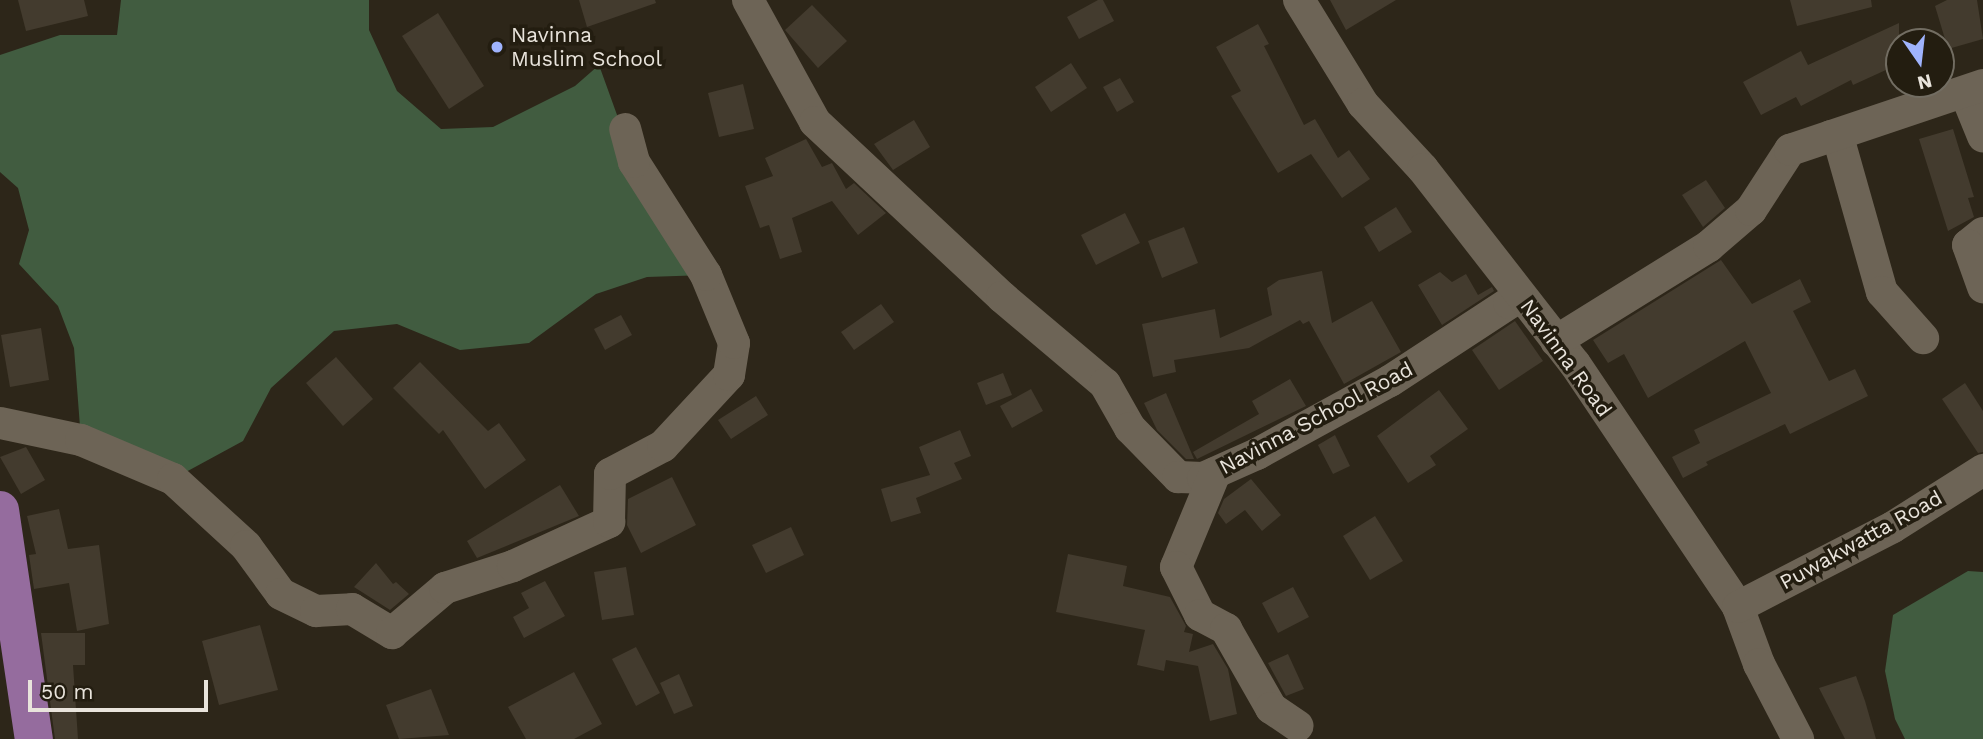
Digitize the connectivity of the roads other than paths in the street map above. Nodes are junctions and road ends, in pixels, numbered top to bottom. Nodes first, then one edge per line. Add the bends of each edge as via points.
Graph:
1 (748, 0) edge
2 (1299, 0) edge
3 (1974, 89) edge
4 (625, 129) dead end
5 (1831, 136) junction
6 (1983, 136) edge
7 (1983, 233) edge
8 (1983, 287) edge
9 (1518, 292) junction
10 (1923, 338) dead end
11 (1556, 341) junction
12 (0, 422) edge
13 (1983, 470) edge
14 (1215, 474) junction
15 (0, 510) edge
16 (1738, 607) junction
17 (1298, 726) dead end
18 (34, 739) edge
19 (1798, 739) edge

1 - 14 street, Navinna School Road via 815,122 1002,297 1105,384 1130,428 1178,477
2 - 9 street, Navinna Road via 1363,104 1423,169
3 - 5 street
3 - 6 street
4 - 12 street via 634,162 711,287 734,343 729,375 663,446 610,474 609,522 513,566 445,588 392,633 352,609 316,611 281,594 246,546 173,479 81,440
5 - 10 street via 1840,144 1882,292
5 - 11 street via 1790,150 1751,210 1709,246
7 - 8 street via 1968,245
9 - 11 street, Navinna Road
9 - 14 street, Navinna School Road via 1509,303 1390,381
11 - 16 street, Navinna Road
13 - 16 street, Puwakwatta Road via 1893,527
14 - 17 street via 1176,567 1200,615 1226,629 1271,708
15 - 18 main road
16 - 19 street, Navinna Road via 1759,664

